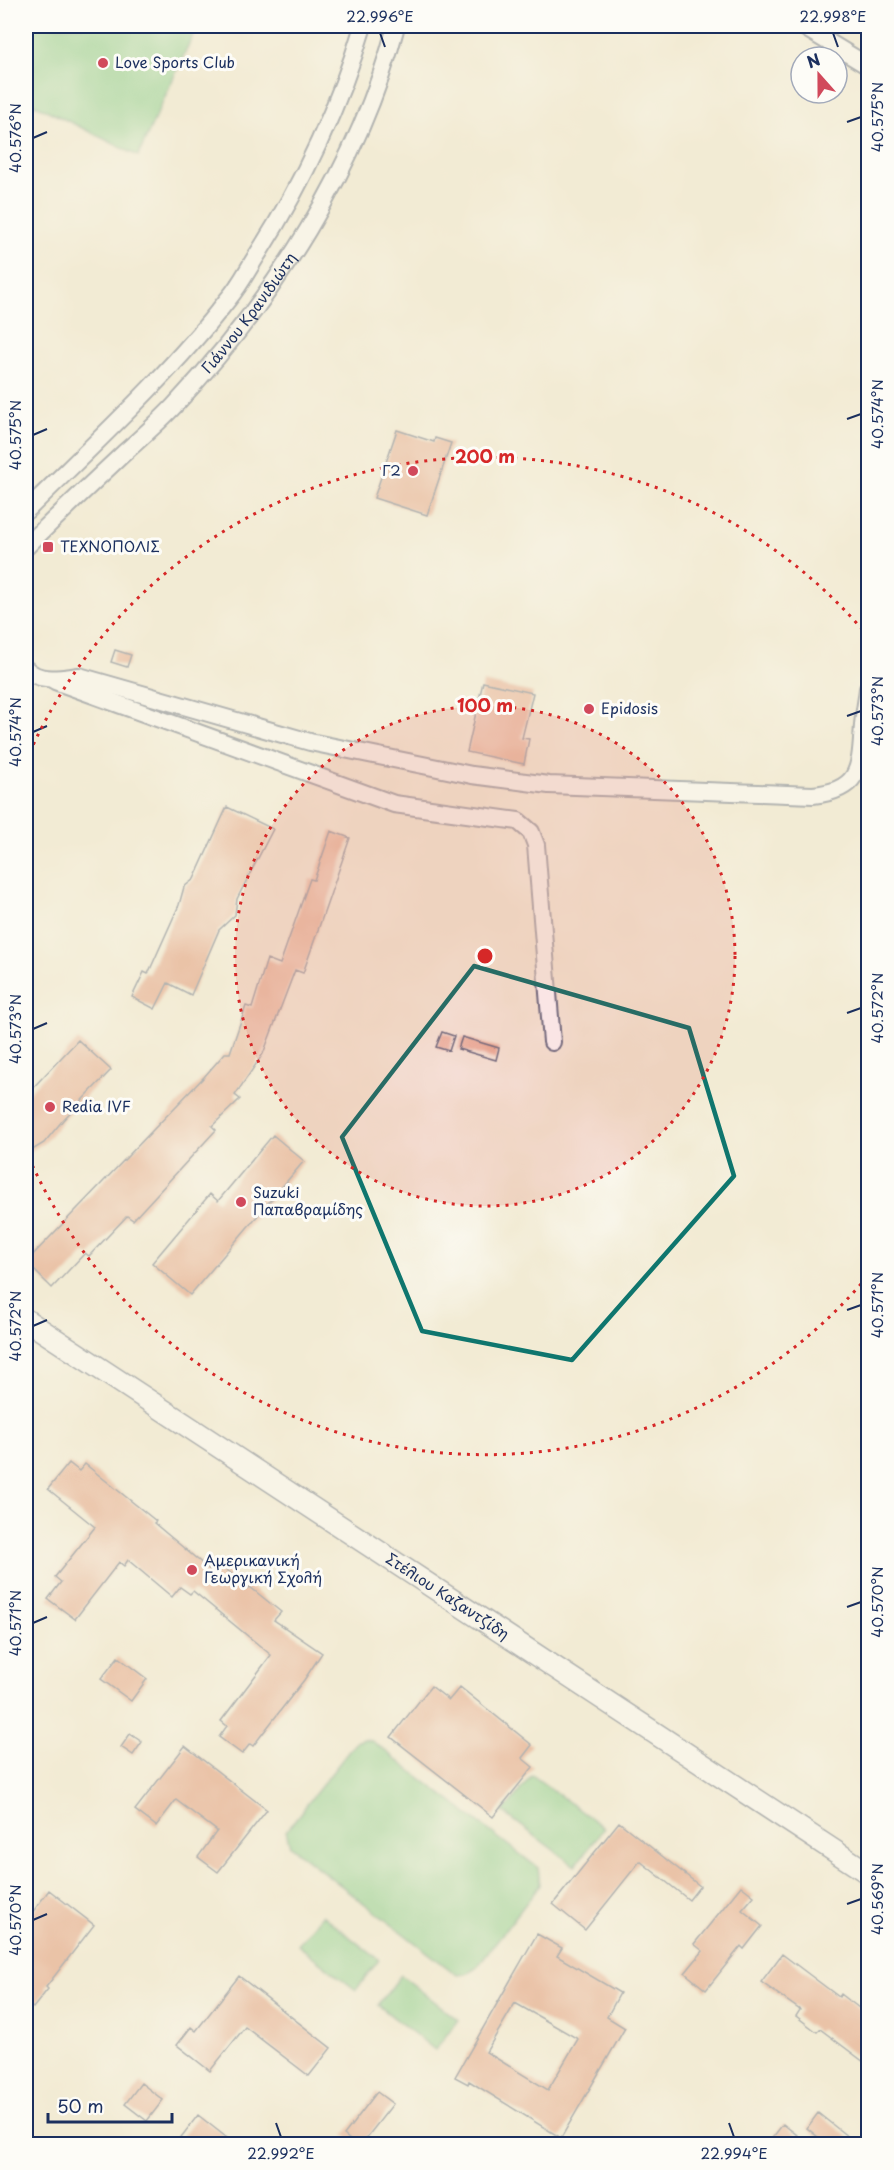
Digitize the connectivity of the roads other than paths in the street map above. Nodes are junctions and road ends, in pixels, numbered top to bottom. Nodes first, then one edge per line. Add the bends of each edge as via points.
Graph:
1 (363, 26) edge
2 (396, 26) edge
3 (802, 26) edge
4 (868, 66) edge
5 (26, 511) edge
6 (26, 547) edge
7 (27, 672) edge
8 (51, 679) junction
9 (868, 688) edge
10 (552, 1042) dead end
11 (26, 1320) edge
12 (868, 1873) edge

1 - 5 street, Γιάννου Κρανιδιώτη via 338,102 310,164 231,296 139,400
2 - 6 street, Γιάννου Κρανιδιώτη via 361,125 292,257 240,330 173,407
3 - 4 street
7 - 8 street
8 - 9 street via 79,676 310,742 471,775 549,785 813,795 831,793 856,775
8 - 10 street via 394,804 518,820 531,832 536,845
11 - 12 main road, Στέλιου Καζαντζίδη

